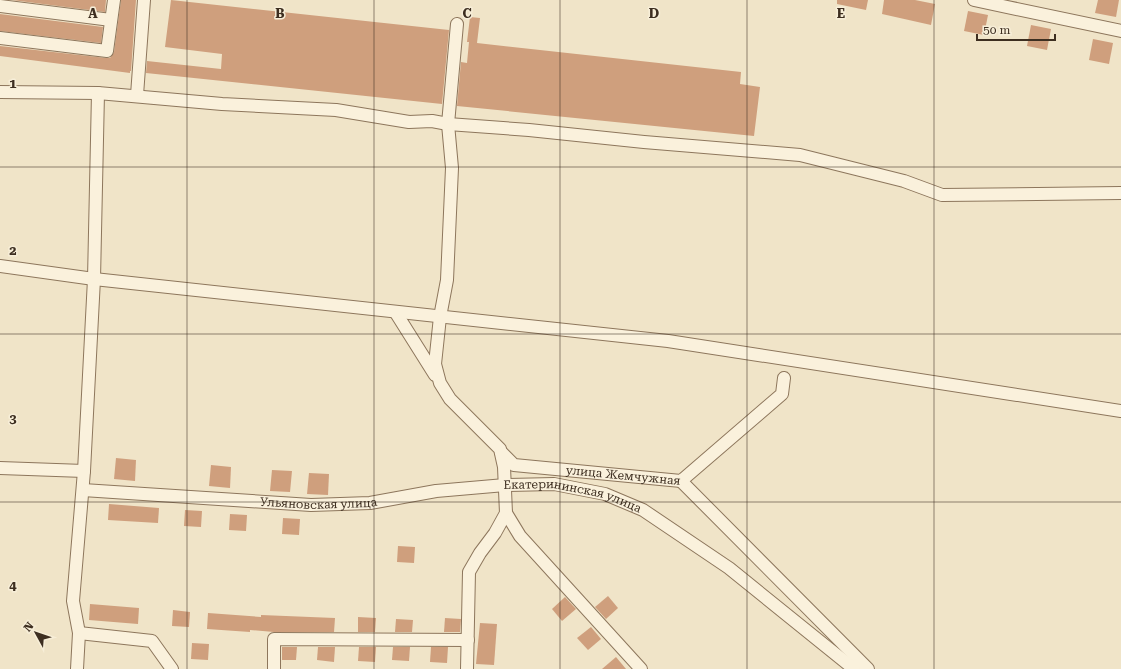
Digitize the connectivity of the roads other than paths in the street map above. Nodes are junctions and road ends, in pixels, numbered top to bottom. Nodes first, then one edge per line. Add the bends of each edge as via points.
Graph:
1 (114, 0) edge
2 (144, 0) edge
3 (974, 0) edge
4 (0, 6) edge
5 (111, 20) junction
6 (457, 24) dead end
7 (1121, 31) edge
8 (0, 38) edge
9 (0, 92) edge
10 (98, 93) junction
11 (137, 95) junction
12 (448, 124) junction
13 (1121, 193) edge
14 (0, 266) edge
15 (94, 279) junction
16 (396, 313) junction
17 (440, 317) junction
18 (784, 378) dead end
19 (450, 399) junction
20 (1121, 411) edge
21 (0, 468) edge
22 (84, 471) junction
23 (680, 481) junction
24 (554, 484) joint
25 (505, 485) junction
26 (83, 490) junction
27 (506, 513) junction
28 (79, 633) junction
29 (468, 640) junction
30 (77, 669) edge
31 (172, 669) edge
32 (274, 669) edge
33 (468, 669) edge
34 (641, 669) edge
35 (854, 669) edge
36 (868, 669) edge

1 - 5 street
2 - 11 street
3 - 7 street
4 - 5 street
5 - 8 street via 107,51
6 - 12 street, Екатерининская улица
9 - 10 street
10 - 11 street
10 - 15 street
11 - 12 street via 222,104 336,110 409,122 432,121
12 - 13 street via 800,155 904,180 942,195
12 - 17 street, Екатерининская улица via 452,168 447,280
14 - 15 street
15 - 16 street
15 - 22 street
16 - 17 street
16 - 19 street, улица Жемчужная
17 - 19 street, Екатерининская улица via 435,364 440,383
17 - 20 street via 668,341
18 - 23 street, улица Жемчужная via 782,394
19 - 23 street, улица Жемчужная via 514,465
19 - 25 street, Екатерининская улица via 500,449
21 - 22 street
22 - 26 street
23 - 36 street
24 - 25 street, Ульяновская улица
24 - 35 street, Екатерининская улица via 605,494 643,510 729,568
25 - 26 street, Ульяновская улица via 436,491 370,504 310,505
25 - 27 street, Екатерининская улица
26 - 28 street via 73,600
27 - 29 street via 469,572
27 - 34 street via 520,536
28 - 30 street
28 - 31 street via 152,640
29 - 32 street via 274,639
29 - 33 street

